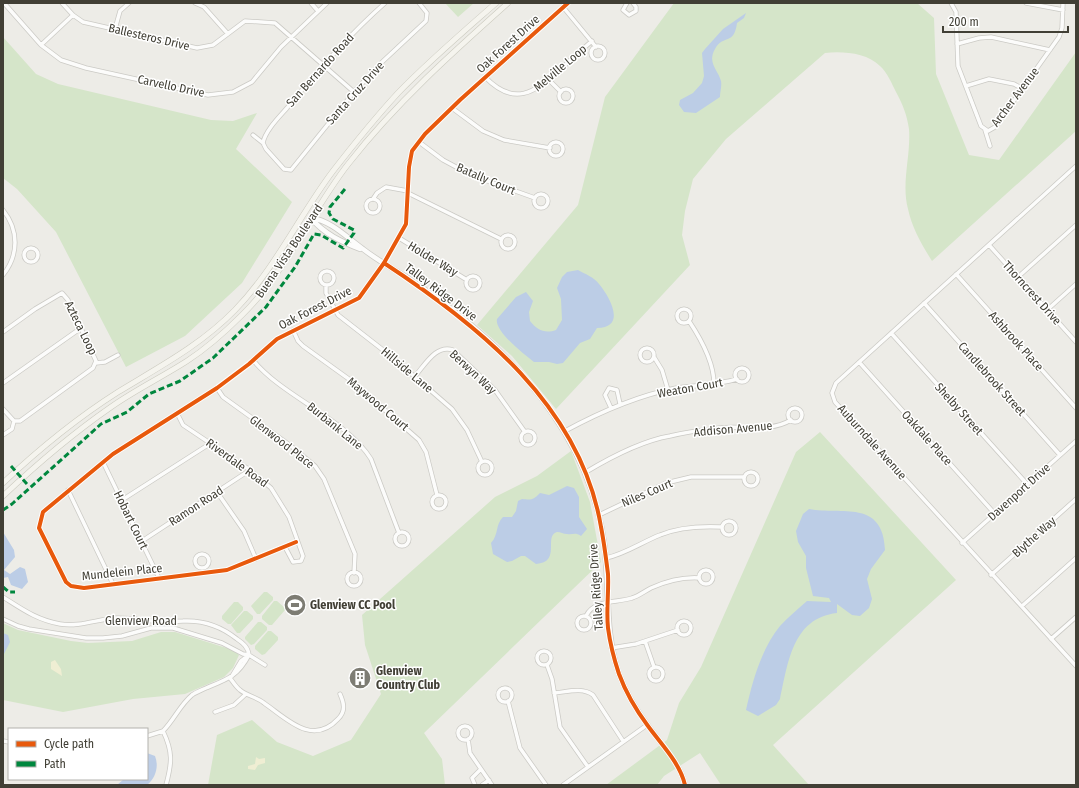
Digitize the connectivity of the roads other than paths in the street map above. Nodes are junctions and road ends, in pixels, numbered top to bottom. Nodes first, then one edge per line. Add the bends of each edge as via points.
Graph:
1 (4, 3) edge
2 (62, 3) edge
3 (129, 3) edge
4 (195, 3) edge
5 (311, 3) edge
6 (327, 3) edge
7 (385, 3) edge
8 (419, 3) edge
9 (496, 3) edge
10 (508, 3) edge
11 (568, 3) edge
12 (625, 3) edge
13 (633, 3) edge
14 (1026, 3) edge
15 (1064, 3) edge
16 (954, 4) edge
17 (563, 7) junction
18 (1063, 10) junction
19 (318, 11) junction
20 (73, 15) junction
21 (116, 29) junction
22 (228, 34) junction
23 (292, 37) junction
24 (592, 41) junction
25 (957, 44) junction
26 (41, 45) junction
27 (596, 47) dead end
28 (1050, 50) junction
29 (323, 66) junction
30 (485, 77) junction
31 (549, 80) junction
32 (966, 86) junction
33 (1023, 89) junction
34 (354, 92) junction
35 (561, 92) dead end
36 (452, 108) junction
37 (985, 130) junction
38 (253, 135) dead end
39 (419, 142) junction
40 (263, 143) junction
41 (990, 146) dead end
42 (550, 148) dead end
43 (1076, 166) edge
44 (408, 192) junction
45 (535, 198) dead end
46 (374, 199) dead end
47 (3, 210) edge
48 (304, 214) junction
49 (311, 218) junction
50 (1076, 225) edge
51 (399, 238) junction
52 (502, 239) dead end
53 (989, 245) junction
54 (364, 250) junction
55 (14, 253) junction
56 (24, 254) dead end
57 (384, 263) junction
58 (956, 274) junction
59 (3, 275) edge
60 (1018, 277) junction
61 (467, 280) dead end
62 (1076, 284) edge
63 (326, 285) dead end
64 (924, 303) junction
65 (335, 310) junction
66 (1047, 310) junction
67 (689, 321) dead end
68 (81, 328) junction
69 (293, 330) junction
70 (3, 332) edge
71 (891, 333) junction
72 (1076, 342) edge
73 (118, 355) dead end
74 (654, 357) dead end
75 (253, 360) junction
76 (859, 362) junction
77 (96, 363) junction
78 (415, 376) junction
79 (736, 379) dead end
80 (3, 384) edge
81 (714, 384) junction
82 (217, 388) junction
83 (668, 390) junction
84 (620, 404) junction
85 (611, 408) junction
86 (1076, 408) edge
87 (3, 409) edge
88 (177, 413) junction
89 (791, 420) dead end
90 (14, 421) junction
91 (565, 431) junction
92 (525, 432) dead end
93 (3, 435) edge
94 (1076, 441) edge
95 (211, 443) junction
96 (1060, 455) junction
97 (103, 462) junction
98 (482, 462) dead end
99 (250, 470) junction
100 (586, 472) junction
101 (744, 477) dead end
102 (3, 483) edge
103 (1027, 484) junction
104 (68, 490) junction
105 (217, 492) junction
106 (438, 495) dead end
107 (3, 496) edge
108 (1076, 499) edge
109 (122, 500) junction
110 (995, 514) junction
111 (599, 515) junction
112 (39, 519) joint
113 (722, 527) dead end
114 (399, 533) dead end
115 (142, 541) junction
116 (296, 542) junction
117 (962, 543) junction
118 (285, 547) junction
119 (606, 558) junction
120 (1076, 558) edge
121 (256, 559) junction
122 (203, 568) dead end
123 (354, 573) dead end
124 (202, 574) junction
125 (991, 575) junction
126 (159, 578) junction
127 (699, 578) dead end
128 (113, 584) junction
129 (3, 597) edge
130 (608, 602) junction
131 (1022, 606) junction
132 (586, 616) dead end
133 (1076, 617) edge
134 (3, 619) edge
135 (678, 630) dead end
136 (1051, 639) junction
137 (645, 642) junction
138 (611, 648) junction
139 (249, 654) junction
140 (547, 665) dead end
141 (265, 666) dead end
142 (1076, 666) edge
143 (654, 667) dead end
144 (231, 677) junction
145 (246, 694) junction
146 (340, 694) dead end
147 (554, 694) junction
148 (508, 701) dead end
149 (216, 712) dead end
150 (647, 725) junction
151 (163, 732) junction
152 (148, 736) edge
153 (468, 739) dead end
154 (623, 741) junction
155 (588, 767) junction
156 (481, 770) junction
157 (489, 780) junction
158 (166, 785) edge
159 (475, 785) edge
160 (482, 785) edge
161 (492, 785) edge
162 (546, 785) edge
163 (563, 785) edge
164 (685, 785) edge

1 - 26 street, Carvello Drive
2 - 20 street, Ballesteros Drive
3 - 21 street via 120,11
4 - 22 street via 204,7
5 - 19 street
6 - 19 street, Carvello Drive
7 - 29 street, San Bernardo Road
8 - 34 street, Santa Cruz Drive via 427,13 427,19
9 - 48 main road, Buena Vista Boulevard via 399,93 360,136
10 - 49 main road, Buena Vista Boulevard via 413,91 379,127 348,163
11 - 17 street, Oak Forest Drive
12 - 13 street via 624,12 631,15 637,9
14 - 18 street
15 - 18 street, Archer Avenue
16 - 25 street, Archer Avenue
17 - 24 street, Melville Loop
17 - 30 street, Oak Forest Drive
18 - 28 street, Archer Avenue via 1061,32
19 - 23 street, Carvello Drive
20 - 21 street, Ballesteros Drive via 83,22
20 - 26 street
21 - 22 street, Ballesteros Drive via 197,48 213,45
22 - 23 street, Ballesteros Drive via 242,23 254,20 275,22
23 - 26 street, Carvello Drive via 252,82 240,90 215,94 192,92 70,64 54,56
23 - 29 street, Ballesteros Drive
24 - 27 street, Melville Loop
24 - 31 street, Melville Loop
25 - 28 street via 979,38 991,38
25 - 32 street, Archer Avenue via 958,66
28 - 33 street, Archer Avenue
29 - 34 street, Ballesteros Drive
29 - 40 street, San Bernardo Road via 281,115
30 - 31 street, Melville Loop via 492,85 515,94 529,93
30 - 36 street, Oak Forest Drive
31 - 35 street
32 - 33 street via 989,79 1014,84
32 - 37 street, Archer Avenue via 981,126
33 - 37 street, Archer Avenue via 995,127
34 - 40 street, Santa Cruz Drive via 294,167 284,169
36 - 39 street, Oak Forest Drive
36 - 42 street via 483,131 504,140
37 - 41 street
38 - 40 street
39 - 44 street, Oak Forest Drive via 412,151
39 - 45 street, Batally Court via 443,160 471,175
43 - 53 street, Auburndale Avenue
44 - 46 street via 386,187 377,193
44 - 51 street, Oak Forest Drive via 406,224
44 - 52 street
47 - 55 street via 12,222 15,232
48 - 49 main road
48 - 102 main road, Buena Vista Boulevard via 267,273 222,323 201,341 78,419
49 - 54 street, Talley Ridge Drive via 323,220
49 - 54 street, Talley Ridge Drive via 318,227 340,241
49 - 107 main road, Buena Vista Boulevard via 267,287 226,330 189,360 112,406 69,437
50 - 60 street
51 - 57 street, Oak Forest Drive
51 - 61 street, Holder Way
53 - 58 street, Auburndale Avenue
53 - 60 street, Thorncrest Drive
54 - 57 street, Talley Ridge Drive
55 - 56 street
55 - 59 street
57 - 65 street, Oak Forest Drive via 359,298
57 - 91 street, Talley Ridge Drive via 442,302 503,355 542,398
58 - 64 street, Auburndale Avenue
58 - 86 street, Ashbrook Place
60 - 66 street, Thorncrest Drive
62 - 66 street
63 - 65 street, Hillside Lane via 326,293
64 - 71 street, Auburndale Avenue
64 - 96 street, Candlebrook Street
65 - 69 street, Oak Forest Drive
65 - 78 street, Hillside Lane via 345,321
66 - 72 street, Thorncrest Drive
67 - 81 street via 706,353
68 - 70 street, Azteca Loop via 66,297 59,294
68 - 77 street, Azteca Loop
68 - 80 street
69 - 75 street, Oak Forest Drive via 277,338
69 - 106 street, Maywood Court via 303,346 353,382 419,440 426,452
71 - 76 street, Auburndale Avenue
71 - 103 street, Shelby Street
73 - 77 street, Azteca Loop via 105,362
74 - 83 street via 662,370
75 - 82 street, Oak Forest Drive
75 - 114 street, Burbank Lane via 261,370 320,412 365,450
76 - 110 street, Oakdale Place
76 - 117 street, Auburndale Avenue via 834,385 832,393 835,402
77 - 90 street, Azteca Loop via 94,368 23,419
78 - 92 street, Berwyn Way via 435,352 447,348 453,350 495,390
78 - 98 street, Hillside Lane via 461,420
79 - 81 street, Weaton Court
81 - 83 street, Weaton Court
82 - 88 street, Oak Forest Drive
82 - 123 street, Glenwood Place via 223,397 315,466 324,479 355,554
83 - 84 street, Weaton Court
84 - 85 street, Weaton Court
84 - 85 street via 617,390 609,388 605,395
85 - 91 street, Weaton Court
87 - 90 street
88 - 95 street, Riverdale Road via 183,425
88 - 97 street, Oak Forest Drive
89 - 100 street, Addison Avenue via 771,427 721,428 669,436 613,455
90 - 93 street, Azteca Loop via 12,429
91 - 100 street, Talley Ridge Drive
94 - 96 street, Davenport Drive
95 - 99 street, Riverdale Road
95 - 109 street
96 - 103 street, Davenport Drive
97 - 104 street, Oak Forest Drive
97 - 109 street, Hobart Court
99 - 105 street, Ramon Road
99 - 116 street, Riverdale Road via 271,488 281,502
100 - 111 street, Talley Ridge Drive
101 - 111 street, Niles Court via 691,477 666,483
103 - 110 street, Davenport Drive
104 - 112 street, Oak Forest Drive via 43,512
104 - 128 street
105 - 115 street, Ramon Road
105 - 121 street via 244,531
108 - 125 street, Blythe Way
109 - 115 street, Hobart Court
110 - 117 street, Davenport Drive
111 - 119 street, Talley Ridge Drive
112 - 128 street, Mundelein Place via 39,528 66,582 84,588
113 - 119 street via 697,527 662,534 619,555
115 - 126 street, Hobart Court
116 - 118 street, Mundelein Place
116 - 118 street via 303,556 298,563 290,560
117 - 125 street, Auburndale Avenue
118 - 121 street, Mundelein Place
119 - 130 street, Talley Ridge Drive
120 - 131 street
121 - 124 street, Mundelein Place via 227,570
122 - 124 street
124 - 126 street, Mundelein Place
125 - 131 street, Auburndale Avenue
126 - 128 street, Mundelein Place
127 - 130 street via 680,578 651,588 634,598
129 - 139 street, Glenview Road via 42,620 61,624 73,625 116,618 206,623 229,633 248,649
130 - 132 street via 594,607
130 - 138 street, Talley Ridge Drive
131 - 136 street, Auburndale Avenue
133 - 136 street
134 - 139 street, Glenview Road via 29,629 86,638 122,636 151,628 173,628
135 - 137 street
136 - 142 street, Auburndale Avenue
137 - 138 street
137 - 143 street
138 - 150 street, Talley Ridge Drive via 619,675
139 - 141 street, Glenview Road
139 - 144 street
139 - 144 street via 244,664
140 - 147 street
144 - 145 street
144 - 151 street via 193,694
145 - 146 street via 262,701 292,724 310,731 324,728 338,719 343,712 344,703
145 - 149 street via 234,705
147 - 154 street via 587,690 597,699
147 - 155 street via 560,727
148 - 162 street via 520,748
150 - 154 street
150 - 164 street, Talley Ridge Drive via 675,763
151 - 152 street
151 - 158 street via 170,750 171,765
153 - 156 street via 470,753
154 - 155 street
155 - 163 street
156 - 157 street
156 - 159 street via 472,778
157 - 160 street
157 - 161 street

